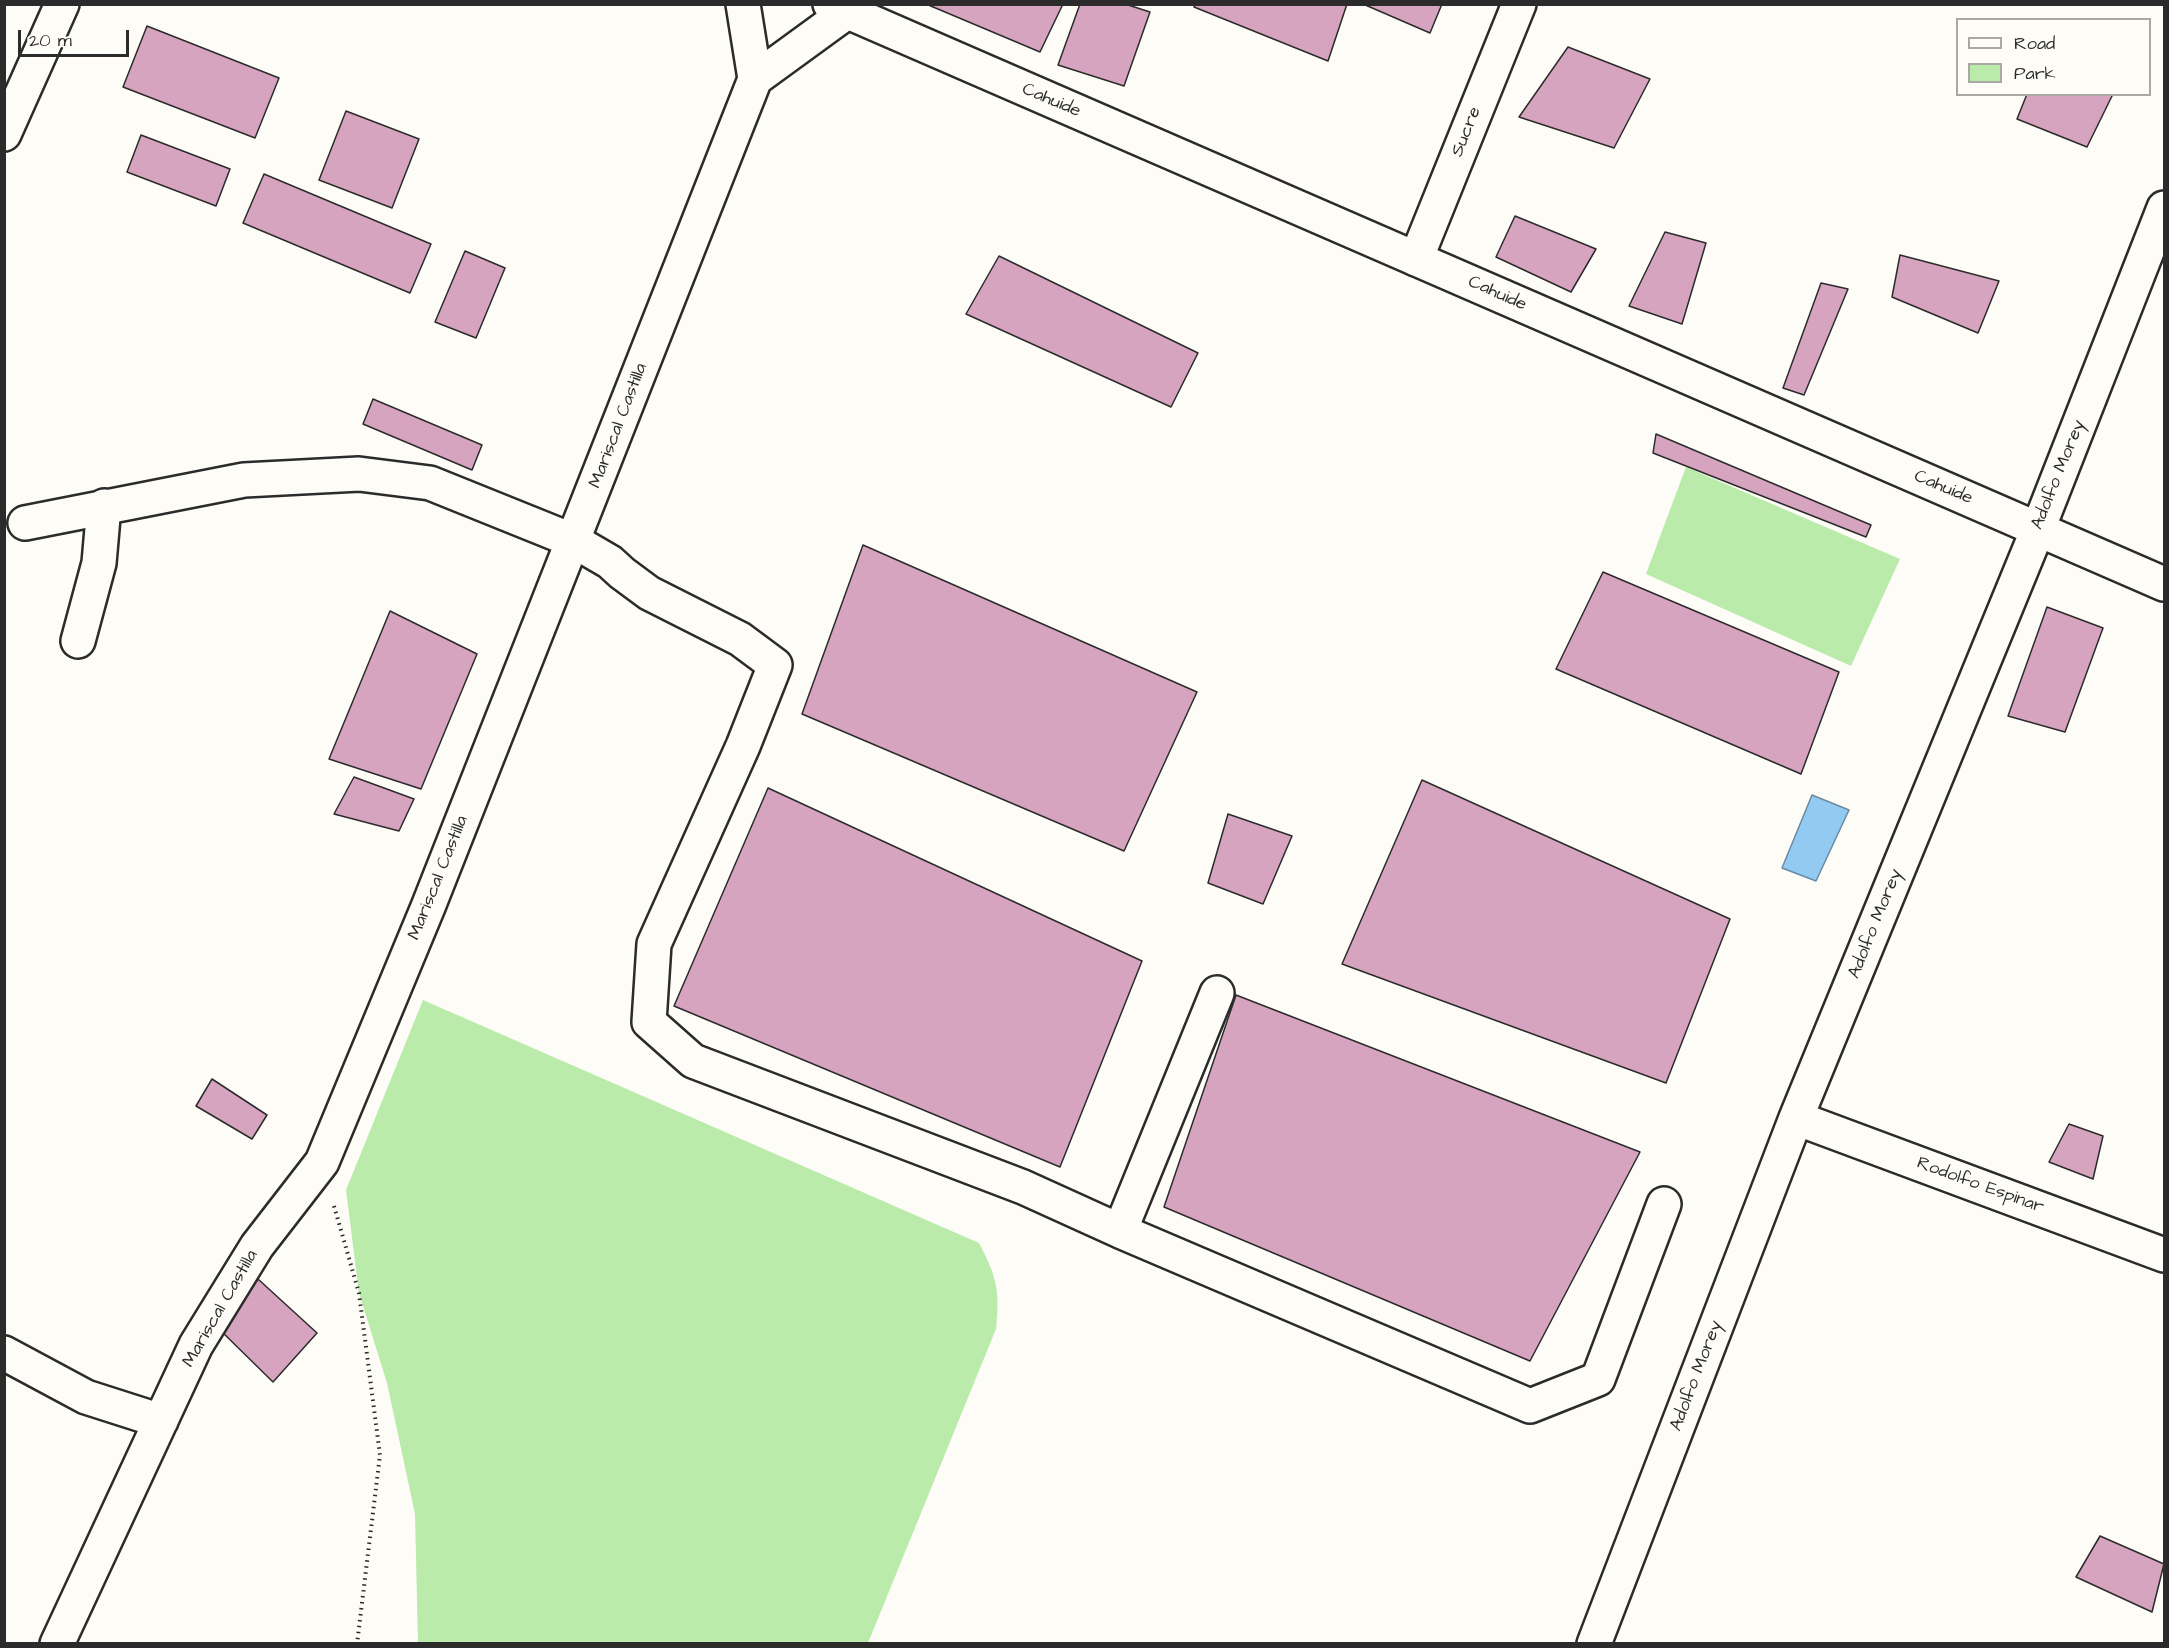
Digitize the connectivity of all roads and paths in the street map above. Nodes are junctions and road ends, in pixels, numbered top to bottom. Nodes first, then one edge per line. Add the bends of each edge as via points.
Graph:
1 (62, 4) edge
2 (743, 4) edge
3 (1519, 4) edge
4 (842, 7) edge
5 (755, 79) junction
6 (4, 134) edge
7 (2164, 208) edge
8 (1416, 259) junction
9 (104, 506) junction
10 (25, 523) dead end
11 (2038, 529) junction
12 (574, 541) junction
13 (2164, 584) edge
14 (78, 641) dead end
15 (1217, 993) dead end
16 (1796, 1118) junction
17 (322, 1162) junction
18 (1664, 1204) dead end
19 (1120, 1231) junction
20 (2164, 1255) edge
21 (4, 1353) edge
22 (161, 1421) junction
23 (57, 1644) edge
24 (357, 1644) edge
25 (1594, 1644) edge

1 - 6 street
2 - 5 street
3 - 8 street, Sucre
4 - 5 street
4 - 8 street, Cahuide
5 - 12 street, Mariscal Castilla
7 - 11 street, Adolfo Morey
8 - 11 street, Cahuide
9 - 10 street
9 - 12 street via 244,480 359,474 430,483
9 - 14 street via 99,563
11 - 13 street, Cahuide
11 - 16 street, Adolfo Morey
12 - 17 street, Mariscal Castilla
12 - 19 street via 650,593 740,639 775,665 654,944 649,1022 693,1061 1023,1186
15 - 19 street
16 - 20 street, Rodolfo Espinar
16 - 25 street, Adolfo Morey
17 - 22 street, Mariscal Castilla via 257,1246 196,1345
17 - 24 path via 359,1293 380,1455
18 - 19 street via 1598,1379 1530,1406
21 - 22 street via 86,1397
22 - 23 street, Mariscal Castilla

